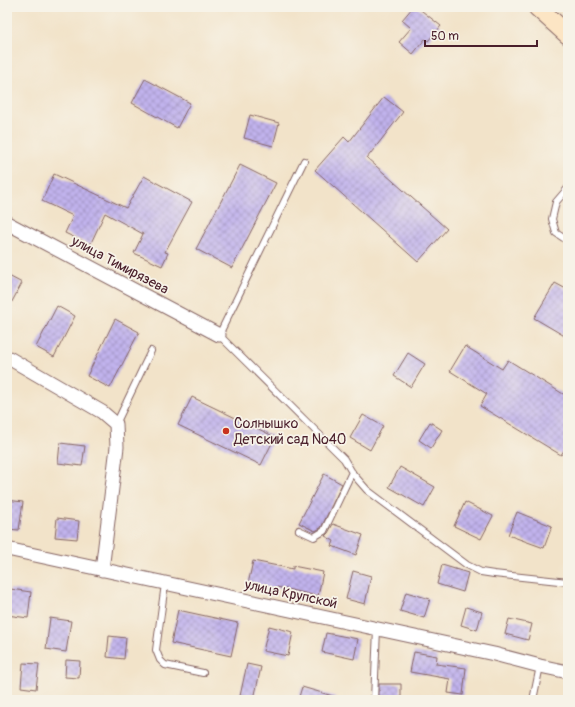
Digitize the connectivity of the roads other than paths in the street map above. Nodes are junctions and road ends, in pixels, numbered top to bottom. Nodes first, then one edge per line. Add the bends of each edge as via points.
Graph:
1 (537, 7) edge
2 (568, 35) edge
3 (304, 161) dead end
4 (568, 188) edge
5 (7, 223) edge
6 (568, 241) edge
7 (219, 335) junction
8 (151, 351) dead end
9 (7, 357) edge
10 (116, 424) junction
11 (352, 472) junction
12 (300, 530) dead end
13 (7, 549) edge
14 (102, 570) junction
15 (568, 582) edge
16 (165, 584) junction
17 (377, 629) junction
18 (540, 666) junction
19 (568, 672) edge
20 (203, 673) dead end
21 (374, 700) edge
22 (533, 700) edge

1 - 2 main road
3 - 7 lane
4 - 6 lane via 556,202 552,219 556,233
5 - 7 street, улица Тимирязева
7 - 11 lane via 344,459
8 - 10 lane
9 - 10 street via 102,412
10 - 14 street via 117,447
11 - 12 lane via 324,531 314,536
11 - 15 lane via 367,490 467,565 481,572
13 - 14 street, улица Крупской
14 - 16 street, улица Крупской
16 - 17 street, улица Крупской
16 - 20 lane via 156,650 158,656 165,665
17 - 18 street, улица Крупской
17 - 21 lane
18 - 19 street, улица Крупской
18 - 22 lane

